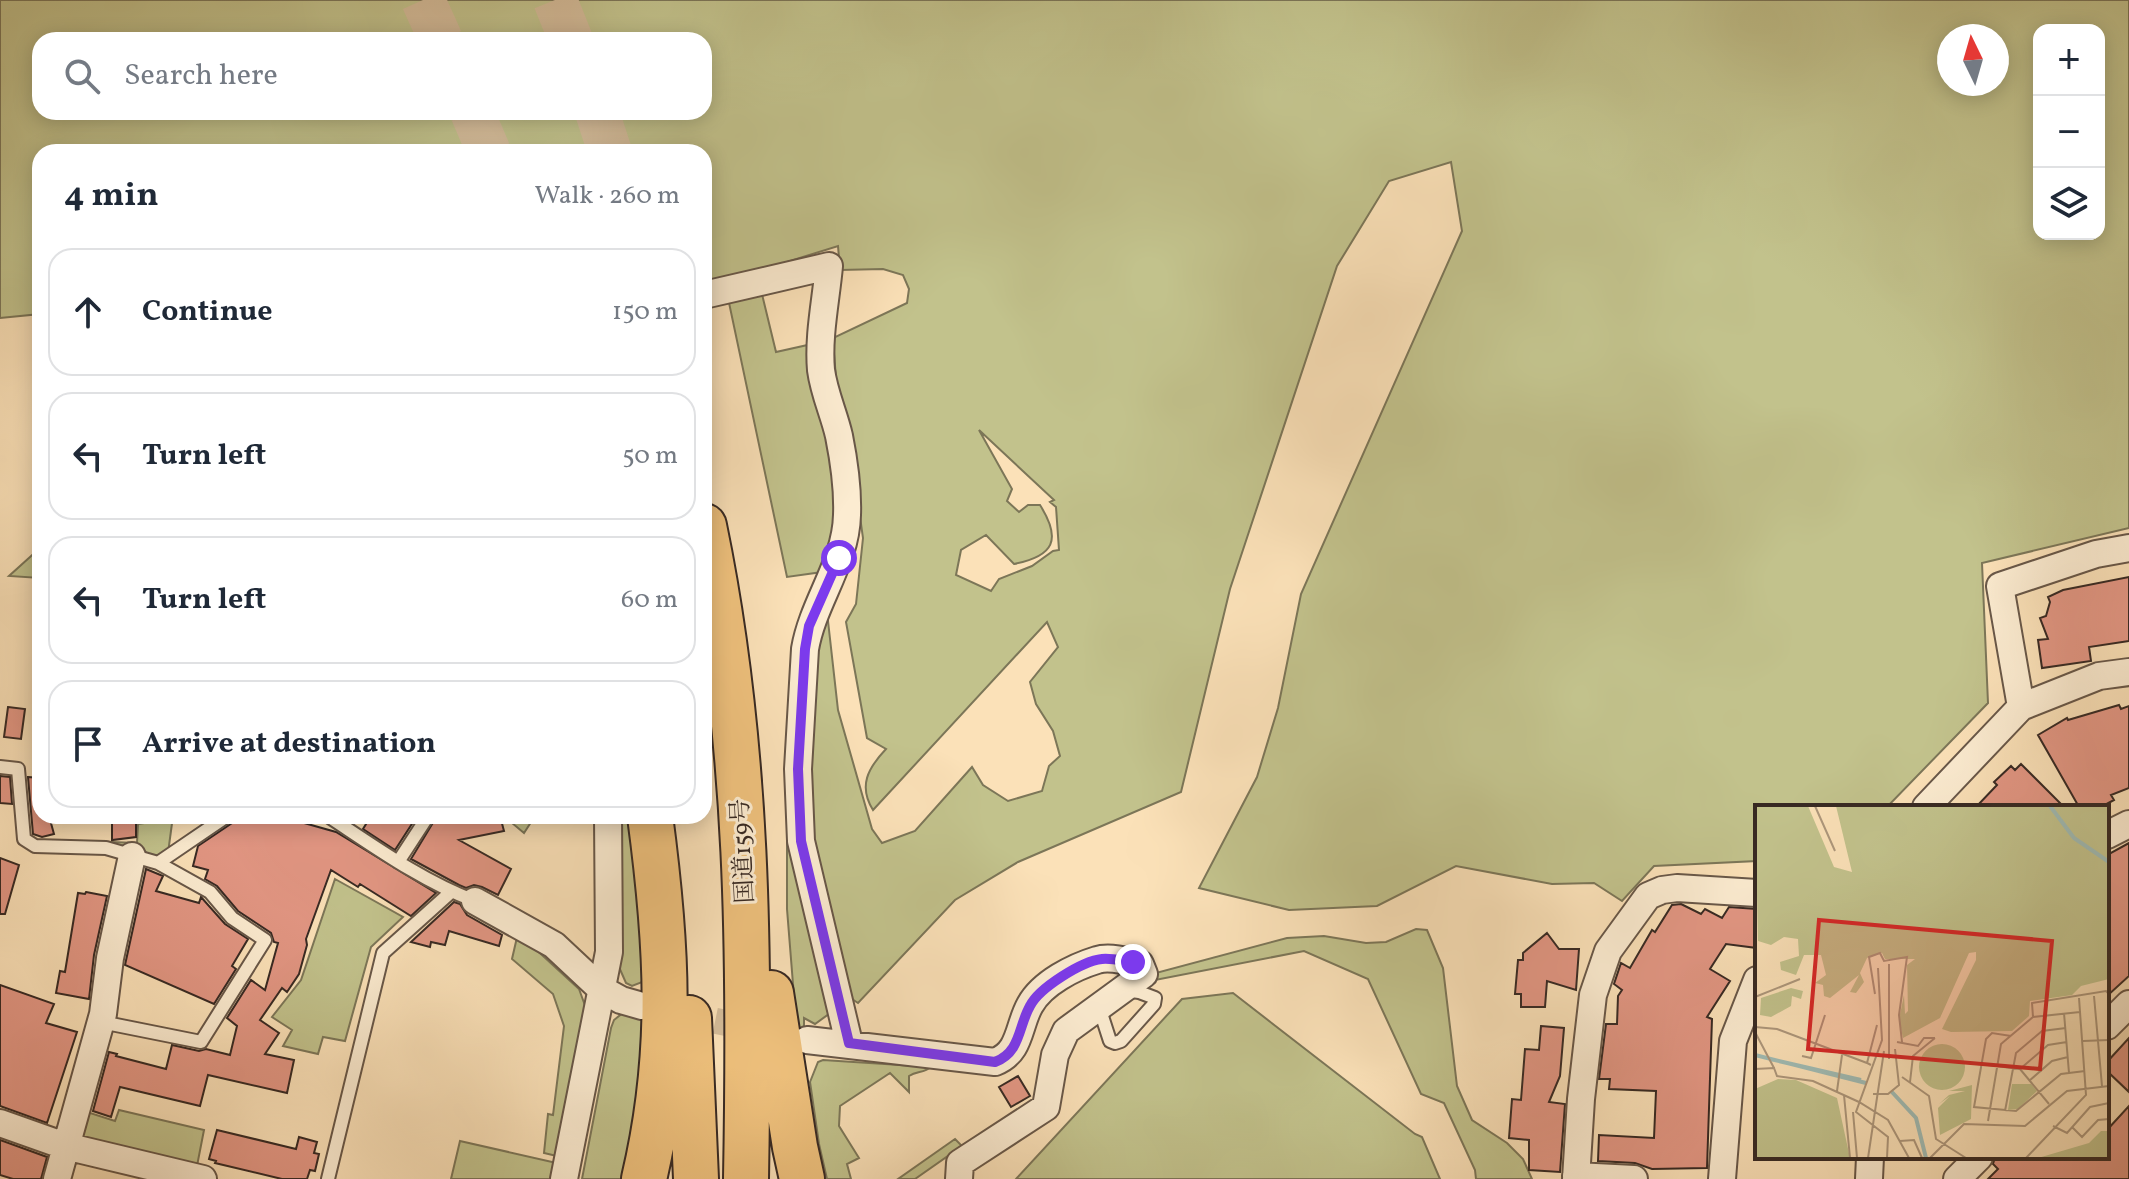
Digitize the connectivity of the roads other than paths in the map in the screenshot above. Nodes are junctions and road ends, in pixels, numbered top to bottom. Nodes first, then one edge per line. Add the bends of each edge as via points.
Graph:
1 (712, 293) edge
2 (2129, 548) edge
3 (712, 570) edge
4 (728, 658) junction
5 (2129, 672) edge
6 (2021, 707) junction
7 (0, 767) edge
8 (1928, 805) edge
9 (215, 824) edge
10 (340, 824) edge
11 (423, 824) edge
12 (608, 824) edge
13 (651, 824) edge
14 (667, 824) edge
15 (2129, 824) edge
16 (2109, 834) edge
17 (132, 856) junction
18 (398, 862) junction
19 (158, 863) junction
20 (1755, 893) edge
21 (463, 896) junction
22 (1755, 985) edge
23 (601, 989) junction
24 (1123, 990) junction
25 (642, 1006) dead end
26 (1099, 1007) junction
27 (101, 1022) junction
28 (807, 1040) dead end
29 (849, 1043) junction
30 (0, 1123) edge
31 (65, 1146) junction
32 (1870, 1159) edge
33 (1977, 1159) edge
34 (1576, 1177) edge
35 (57, 1179) edge
36 (203, 1179) edge
37 (328, 1179) edge
38 (564, 1179) edge
39 (644, 1179) edge
40 (696, 1179) edge
41 (746, 1179) edge
42 (802, 1179) edge
43 (959, 1179) edge
44 (1634, 1179) edge
45 (1722, 1179) edge
46 (1869, 1179) edge
47 (1957, 1179) edge

1 - 29 street via 829,266 821,373 839,435 848,513 839,558 809,626 797,801 801,841
2 - 6 street via 2000,586
3 - 4 highway, 国道159号
4 - 41 highway, 国道159号 via 747,904
4 - 42 highway via 778,1047
5 - 6 street via 2099,676
6 - 8 street
7 - 17 lane via 18,769 24,839 35,846 106,848
9 - 19 lane
10 - 18 lane
11 - 18 lane
12 - 23 street via 609,952
13 - 39 highway via 665,950 665,1036 660,1098
14 - 40 highway via 687,975
15 - 16 street
17 - 19 lane
17 - 27 street
18 - 21 lane
19 - 27 lane via 210,892 232,918 265,940 201,1042
20 - 34 street via 1662,890 1648,896 1608,951 1593,995
21 - 23 street via 554,945
21 - 37 lane via 383,953
22 - 45 street via 1733,1041
23 - 25 street
23 - 38 street
24 - 26 street
24 - 26 lane via 1155,998 1121,1041 1110,1041
24 - 29 street via 1144,974 1140,964 1099,959 1050,982 1030,1005 1011,1052 995,1062
26 - 43 street via 1066,1031 1055,1055 1046,1107 960,1163
27 - 31 street
28 - 29 street
30 - 31 street
31 - 35 street
31 - 36 street
32 - 46 street
33 - 47 street
34 - 44 street

